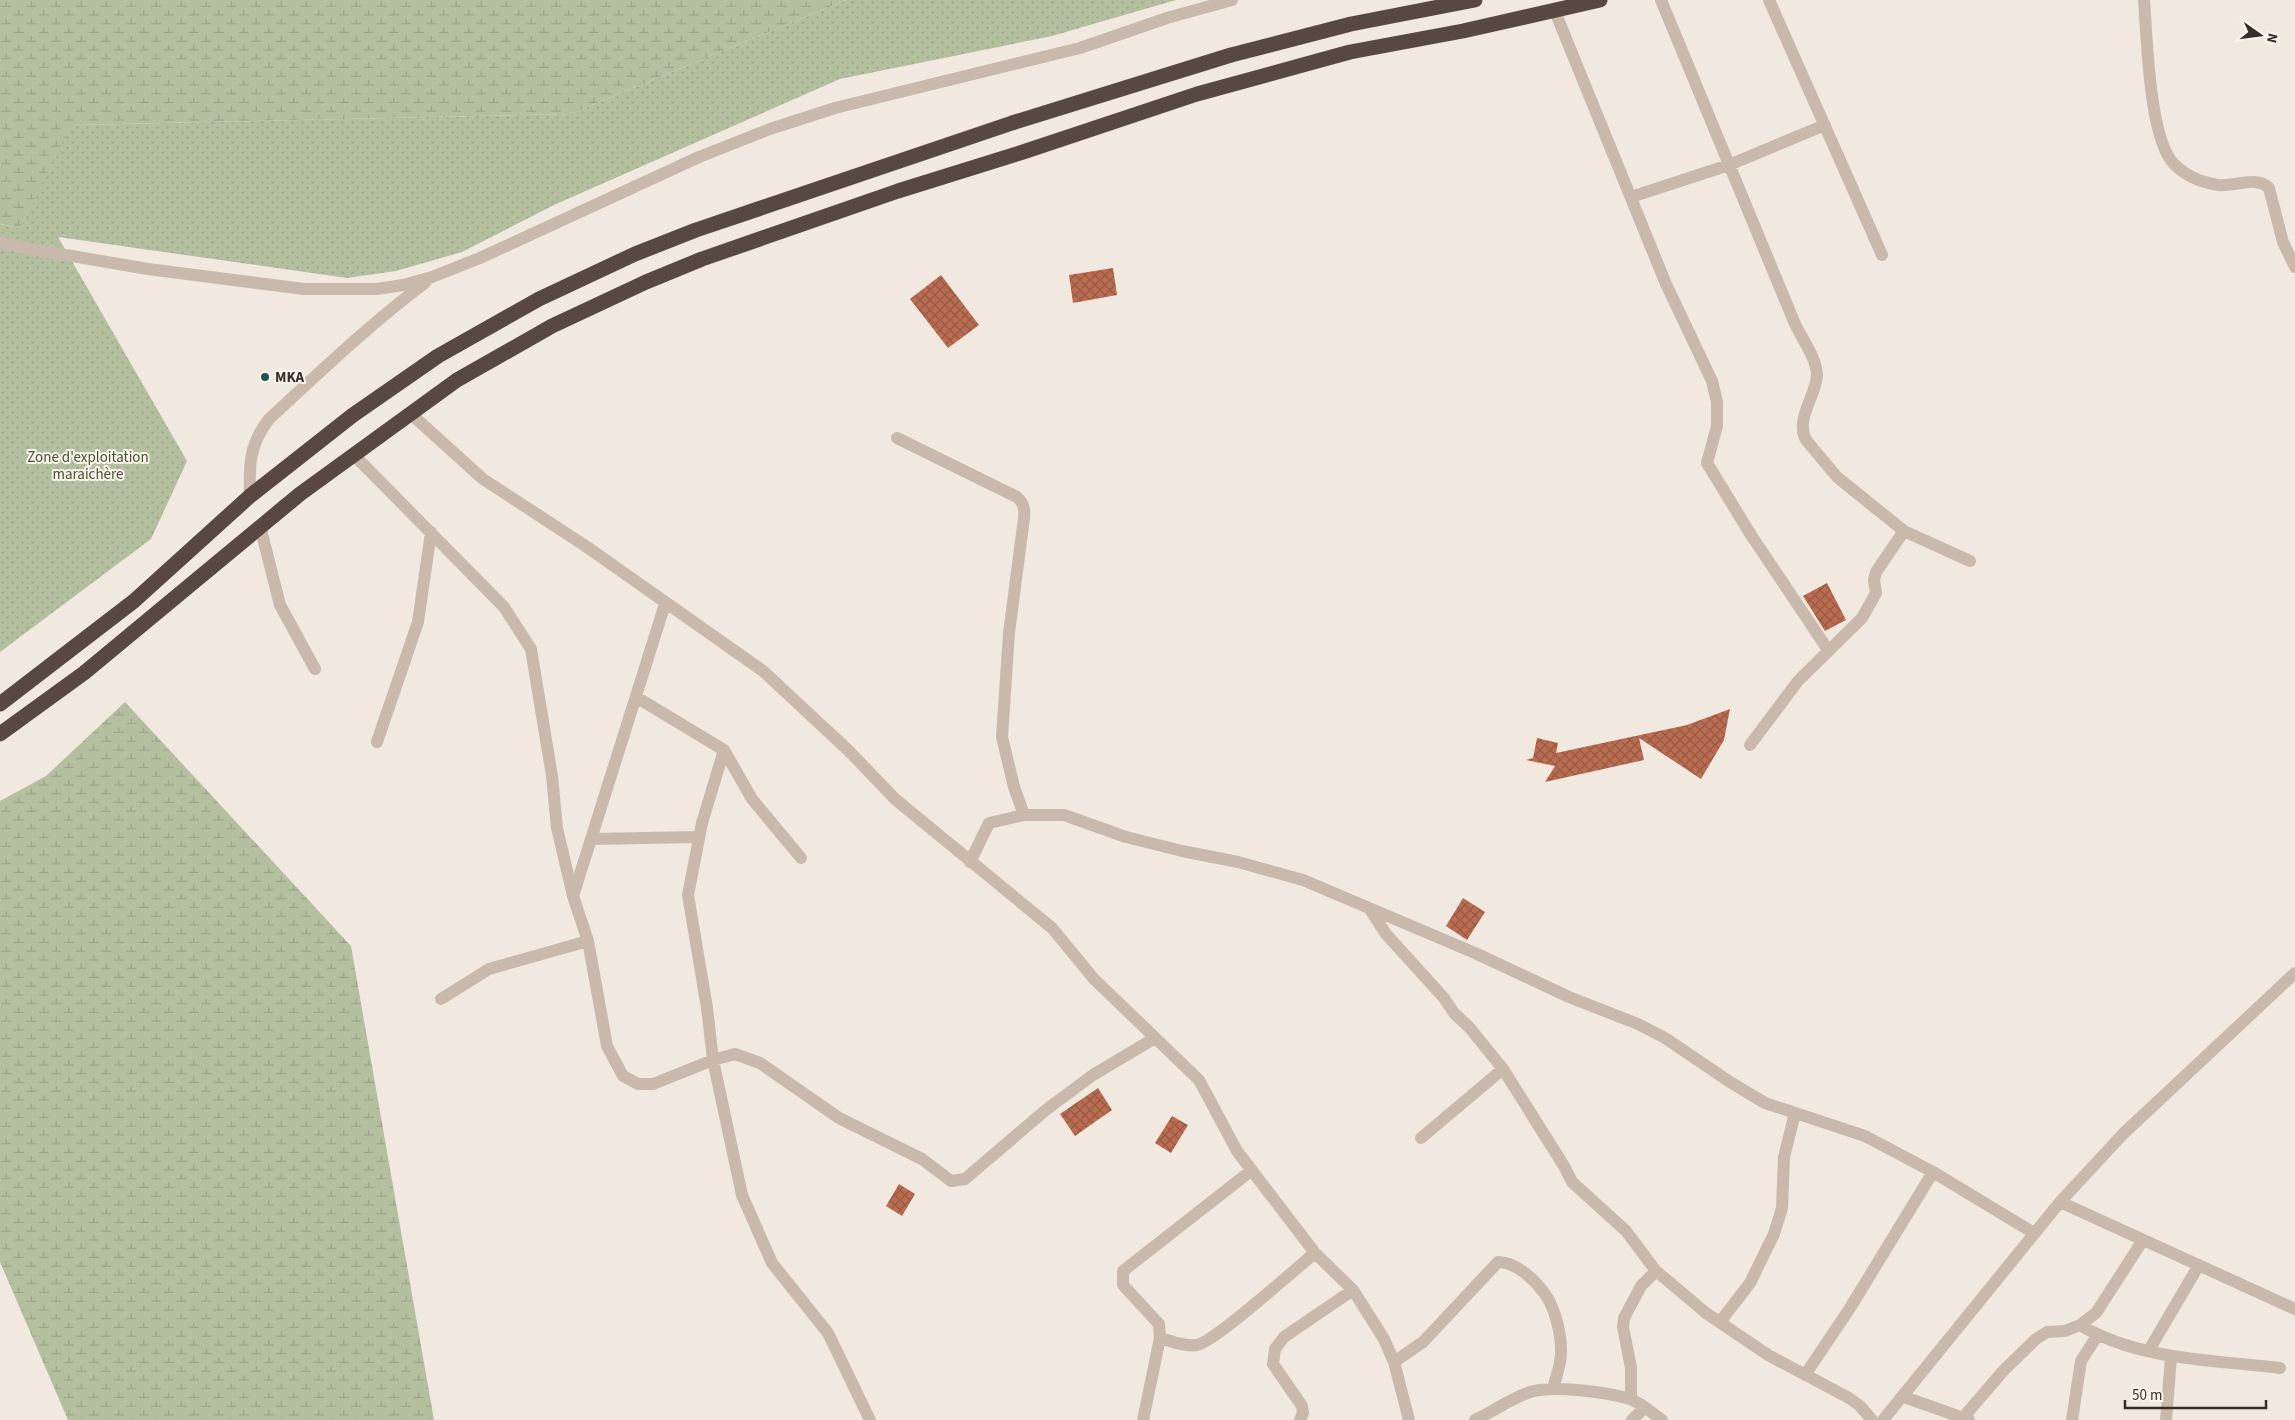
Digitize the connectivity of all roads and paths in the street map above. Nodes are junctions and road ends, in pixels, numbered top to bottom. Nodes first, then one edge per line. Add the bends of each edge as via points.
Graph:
1 (1232, 0) edge
2 (1475, 0) edge
3 (1600, 0) edge
4 (1661, 0) edge
5 (1769, 0) edge
6 (2144, 0) edge
7 (1554, 9) junction
8 (1825, 125) junction
9 (1729, 165) junction
10 (1631, 197) junction
11 (0, 242) edge
12 (1882, 256) dead end
13 (2295, 267) edge
14 (432, 277) junction
15 (411, 414) junction
16 (897, 438) dead end
17 (353, 454) junction
18 (250, 496) junction
19 (260, 526) junction
20 (1904, 531) junction
21 (431, 532) junction
22 (1970, 561) dead end
23 (665, 604) junction
24 (1828, 650) junction
25 (315, 669) dead end
26 (636, 697) junction
27 (0, 704) edge
28 (0, 734) edge
29 (377, 742) dead end
30 (1750, 745) dead end
31 (724, 750) junction
32 (1024, 815) junction
33 (699, 838) junction
34 (591, 839) junction
35 (801, 858) dead end
36 (970, 862) junction
37 (573, 896) junction
38 (1372, 911) junction
39 (588, 941) junction
40 (2295, 973) edge
41 (441, 999) dead end
42 (1155, 1038) junction
43 (713, 1060) junction
44 (1503, 1069) junction
45 (1795, 1113) junction
46 (1421, 1138) dead end
47 (1252, 1170) junction
48 (1933, 1172) junction
49 (2060, 1202) junction
50 (2034, 1233) junction
51 (2143, 1240) junction
52 (1315, 1253) junction
53 (2200, 1266) junction
54 (1656, 1271) junction
55 (1353, 1290) junction
56 (2295, 1309) edge
57 (1720, 1322) junction
58 (2080, 1326) junction
59 (2097, 1336) junction
60 (1160, 1338) junction
61 (2149, 1350) junction
62 (2171, 1357) junction
63 (1394, 1362) junction
64 (2280, 1368) dead end
65 (1805, 1375) junction
66 (1553, 1388) junction
67 (1904, 1397) junction
68 (1631, 1399) junction
69 (1644, 1408) junction
70 (1964, 1419) edge
71 (870, 1420) edge
72 (1143, 1420) edge
73 (1300, 1420) edge
74 (1409, 1420) edge
75 (1475, 1420) edge
76 (1632, 1420) edge
77 (1662, 1420) edge
78 (1872, 1420) edge
79 (1883, 1420) edge
80 (2072, 1420) edge
81 (2166, 1420) edge

1 - 14 street via 1080,48 835,108 770,129 699,157
2 - 18 highway via 1351,24 1146,81 915,156 644,250 539,299 438,356 353,415
3 - 7 highway
4 - 9 street
5 - 8 street
6 - 13 street via 2155,114 2161,142 2173,164 2196,180 2209,183 2224,186 2264,183 2269,188 2283,242
7 - 10 street
7 - 15 highway via 1463,31 1350,52 1196,94 702,259 552,326 457,380
8 - 9 street
8 - 12 street
9 - 10 street
9 - 20 street via 1815,364 1817,375 1807,403 1803,434 1838,477
10 - 24 street via 1666,284 1712,381 1717,402 1717,426 1707,462 1751,535
11 - 14 street via 148,269 304,289 377,289
14 - 18 street via 386,312 269,420 260,431 249,463
15 - 17 highway
15 - 23 street via 483,479 587,547
16 - 32 street via 1021,500 1024,518 1009,633 1002,737
17 - 19 highway
17 - 21 street
18 - 27 highway via 134,601
19 - 25 street via 280,605
19 - 28 highway via 84,673
20 - 22 street
20 - 24 street via 1876,572 1876,593 1862,618
21 - 29 street via 418,622
21 - 37 street via 504,607 531,649 552,776 557,828
23 - 26 street
23 - 36 street via 763,672 849,751 895,799
24 - 30 street via 1798,681
26 - 31 street
26 - 34 street
31 - 33 street
31 - 35 street via 752,799
32 - 36 street via 989,823
32 - 38 street via 1064,815 1135,839 1303,880
33 - 34 street
33 - 43 street via 688,895
34 - 37 street
36 - 42 street via 1052,928 1094,978
37 - 39 street
38 - 44 street via 1386,934
38 - 45 street via 1638,1024 1764,1102
39 - 41 street via 489,969
39 - 43 street via 607,1046 623,1076 638,1084 653,1084
40 - 49 street via 2123,1134
42 - 43 street via 1093,1075 1047,1109 965,1179 951,1181 922,1159 839,1118 760,1063 735,1054
42 - 47 street via 1199,1080 1237,1151
43 - 71 street via 742,1195 772,1262 828,1333
44 - 46 street
44 - 54 street via 1572,1182 1626,1231
45 - 48 street via 1865,1136
45 - 57 street via 1784,1157 1782,1208 1774,1234 1750,1283
47 - 52 street
47 - 60 street via 1123,1271 1122,1285 1159,1324
48 - 50 street
48 - 65 street
49 - 50 street
49 - 51 street
50 - 67 street
51 - 53 street
51 - 58 street via 2096,1313
52 - 55 street
52 - 60 street via 1222,1330 1199,1345
53 - 56 street
53 - 61 street
54 - 57 street
54 - 68 street via 1641,1286 1624,1318 1632,1368
55 - 63 street via 1384,1339
55 - 73 street via 1284,1338 1276,1349 1273,1364 1302,1406
57 - 65 street via 1768,1355
58 - 59 street
58 - 70 street via 2065,1332 2047,1332 2036,1339
59 - 61 street
59 - 80 street via 2081,1361
60 - 72 street
61 - 62 street
62 - 64 street
62 - 81 street
63 - 66 street via 1423,1342 1498,1262 1509,1262 1546,1294 1557,1323 1562,1352
63 - 74 street
65 - 78 street via 1849,1398
66 - 68 street
66 - 75 street via 1510,1400
67 - 70 street
67 - 79 street
68 - 69 street
69 - 76 street
69 - 77 street

